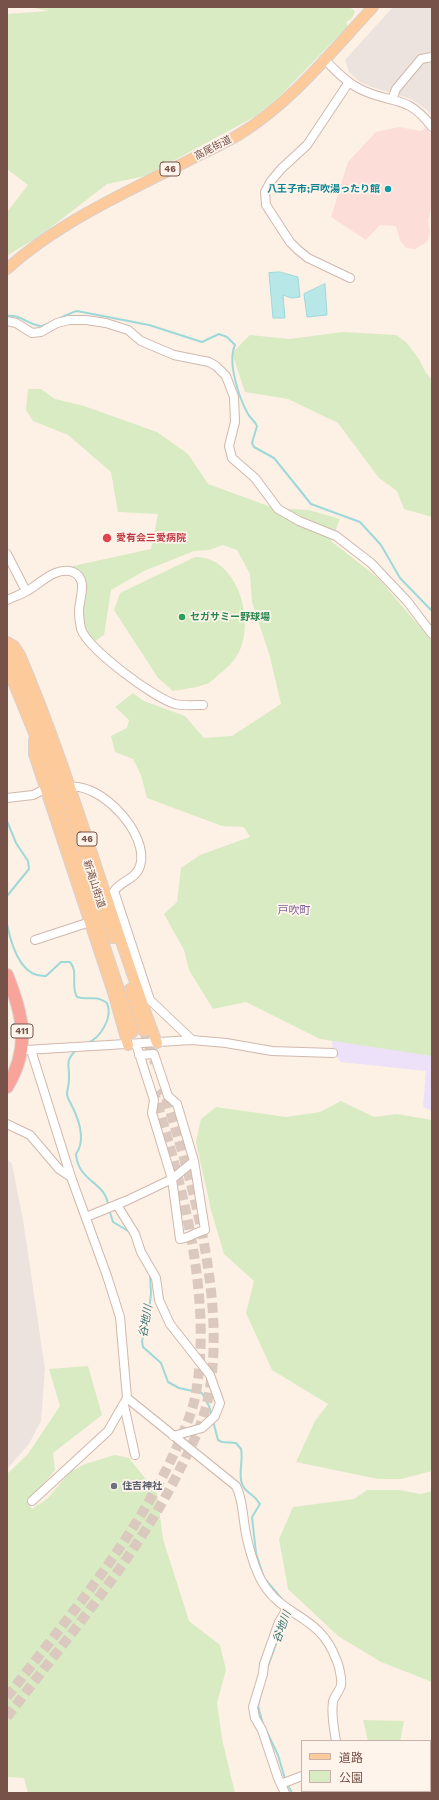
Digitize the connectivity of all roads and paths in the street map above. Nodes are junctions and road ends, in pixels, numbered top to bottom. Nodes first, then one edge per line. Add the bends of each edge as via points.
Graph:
1 (373, 7) edge
2 (432, 57) edge
3 (324, 59) junction
4 (349, 82) junction
5 (392, 99) junction
6 (432, 127) edge
7 (8, 266) edge
8 (350, 278) dead end
9 (7, 321) edge
10 (7, 554) edge
11 (26, 591) junction
12 (9, 599) edge
13 (432, 634) edge
14 (7, 642) edge
15 (7, 649) edge
16 (7, 667) edge
17 (10, 679) edge
18 (203, 705) dead end
19 (34, 733) junction
20 (70, 787) junction
21 (45, 789) junction
22 (7, 798) edge
23 (110, 893) junction
24 (90, 922) junction
25 (35, 940) dead end
26 (7, 975) edge
27 (144, 1031) tunnel mouth
28 (134, 1032) tunnel mouth
29 (192, 1040) junction
30 (157, 1043) junction
31 (132, 1044) junction
32 (27, 1050) junction
33 (333, 1053) dead end
34 (139, 1055) junction
35 (7, 1087) edge
36 (7, 1124) edge
37 (194, 1161) junction
38 (71, 1177) junction
39 (172, 1179) junction
40 (117, 1205) junction
41 (86, 1217) junction
42 (126, 1401) junction
43 (173, 1436) junction
44 (135, 1455) dead end
45 (32, 1501) dead end
46 (287, 1609) junction
47 (336, 1740) edge
48 (301, 1776) edge
49 (281, 1784) junction
50 (286, 1793) edge

1 - 3 main road, 高尾街道 / 46
2 - 5 street via 421,59 396,89
3 - 4 street
3 - 7 main road, 高尾街道 / 46 via 286,99 248,129 110,200
4 - 5 street via 371,93
4 - 8 street via 307,145 271,180 265,192 266,204 290,242 308,258
5 - 6 street via 416,109
9 - 13 street via 16,323 32,333 69,320 106,323 128,330 141,341 174,355 209,362 216,366 226,376 234,397 235,422 230,446 232,458 255,478 278,509 299,521 336,536 371,563 407,601
10 - 11 street
11 - 12 street
11 - 18 street via 60,571 77,575 83,589 79,610 82,629 92,644 105,657 156,695 176,704
14 - 20 main road, 46 via 17,650 22,661 52,734
15 - 27 main road, 新滝山街道 / 46 via 24,684 50,751
16 - 17 main road, 新滝山街道 / 46
17 - 19 main road, 新滝山街道 / 46
19 - 21 main road, 46 via 34,754
19 - 28 main road, 新滝山街道 / 46
20 - 23 main road, 46
20 - 23 street via 78,785 112,805 137,835 140,868
21 - 22 street via 33,795
21 - 24 main road, 46
23 - 29 street via 150,1000
23 - 30 main road, 46
24 - 25 street
24 - 31 main road, 46
26 - 32 highway, 411 via 20,1013
29 - 30 street
29 - 33 street via 272,1051
30 - 31 street
31 - 32 street
31 - 34 street
32 - 35 highway, 411
32 - 38 street
34 - 37 street via 154,1054 168,1096 177,1104
34 - 39 street via 154,1100 152,1113
36 - 38 street via 30,1135 59,1169
37 - 39 street
37 - 39 street via 205,1230 180,1238
38 - 41 street
39 - 40 street
40 - 41 street
40 - 43 street via 135,1234 141,1252 156,1278 159,1300 170,1324 210,1375 220,1403 212,1419 200,1429
41 - 42 street via 120,1317
42 - 43 street
42 - 44 street
42 - 45 street via 108,1431
43 - 46 street via 236,1486 242,1498 244,1524 260,1577 269,1592
46 - 47 street via 304,1618 326,1637 337,1659 341,1685 333,1701
46 - 49 street via 279,1622 264,1664 253,1708
48 - 49 street
49 - 50 street

